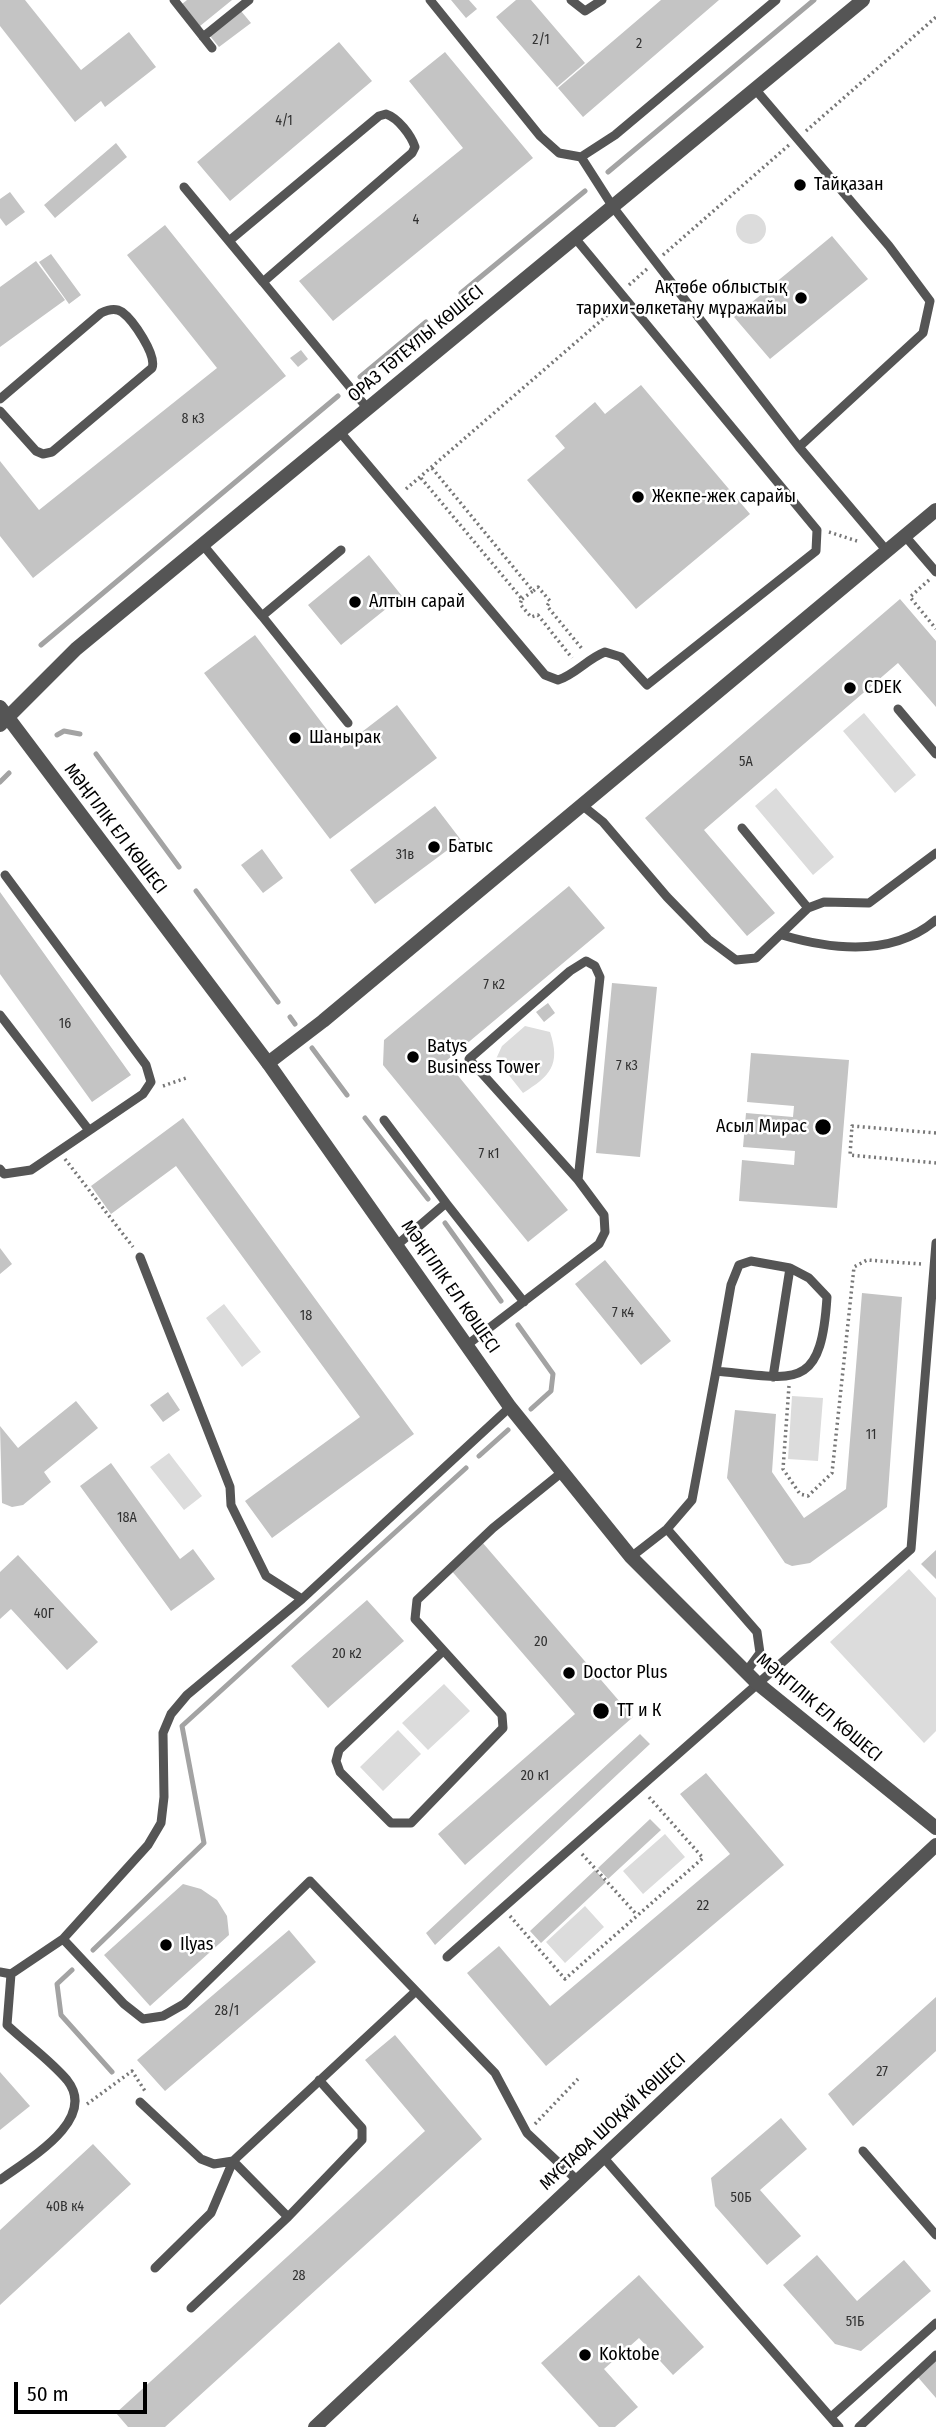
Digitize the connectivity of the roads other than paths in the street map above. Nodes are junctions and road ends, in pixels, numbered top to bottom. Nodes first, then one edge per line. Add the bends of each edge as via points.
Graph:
1 (175, 0) edge
2 (249, 0) edge
3 (430, 0) edge
4 (571, 0) edge
5 (602, 0) edge
6 (776, 0) edge
7 (863, 0) edge
8 (203, 37) junction
9 (212, 48) dead end
10 (755, 89) junction
11 (581, 157) junction
12 (184, 187) dead end
13 (613, 206) junction
14 (575, 238) junction
15 (229, 241) junction
16 (263, 282) junction
17 (0, 399) edge
18 (368, 409) junction
19 (0, 411) edge
20 (340, 432) junction
21 (799, 447) junction
22 (936, 510) edge
23 (905, 536) junction
24 (203, 545) junction
25 (341, 550) dead end
26 (887, 551) junction
27 (936, 573) edge
28 (262, 616) junction
29 (898, 709) dead end
30 (3, 716) edge
31 (348, 723) dead end
32 (936, 754) edge
33 (583, 806) junction
34 (743, 828) dead end
35 (936, 853) edge
36 (5, 875) dead end
37 (808, 908) junction
38 (936, 920) edge
39 (782, 935) junction
40 (0, 1016) edge
41 (268, 1063) junction
42 (384, 1121) dead end
43 (88, 1129) junction
44 (0, 1169) edge
45 (579, 1180) junction
46 (446, 1203) junction
47 (936, 1243) edge
48 (397, 1245) junction
49 (140, 1257) road end
50 (790, 1268) junction
51 (524, 1301) junction
52 (467, 1345) junction
53 (716, 1371) junction
54 (774, 1377) junction
55 (510, 1407) junction
56 (561, 1474) junction
57 (667, 1530) junction
58 (631, 1557) junction
59 (302, 1599) junction
60 (443, 1651) junction
61 (746, 1672) junction
62 (757, 1683) junction
63 (936, 1828) edge
64 (936, 1845) edge
65 (63, 1939) junction
66 (447, 1957) dead end
67 (0, 1972) edge
68 (11, 1974) junction
69 (416, 1991) junction
70 (319, 2080) junction
71 (140, 2102) road end
72 (863, 2151) dead end
73 (603, 2157) junction
74 (233, 2161) junction
75 (0, 2180) edge
76 (578, 2181) junction
77 (288, 2217) junction
78 (936, 2235) edge
79 (155, 2268) dead end
80 (191, 2308) dead end
81 (936, 2323) edge
82 (936, 2355) edge
83 (831, 2417) junction
84 (322, 2425) edge
85 (839, 2427) edge
86 (859, 2427) edge

1 - 8 lane
2 - 8 lane
3 - 11 lane via 540,136 559,153
4 - 5 lane via 585,10
6 - 11 lane via 615,135
7 - 10 street, ОРАЗ ТӘТЕҰЛЫ КӨШЕСІ
8 - 9 lane
10 - 13 street, ОРАЗ ТӘТЕҰЛЫ КӨШЕСІ
10 - 21 lane via 930,301 923,333
11 - 13 lane
12 - 15 lane
13 - 14 street, ОРАЗ ТӘТЕҰЛЫ КӨШЕСІ
13 - 21 lane
14 - 18 street, ОРАЗ ТӘТЕҰЛЫ КӨШЕСІ
14 - 20 lane via 817,530 816,551 647,685 621,657 605,652 558,680 545,675
15 - 16 lane
15 - 16 lane via 379,116 393,116 413,140 412,153
16 - 18 lane
17 - 19 lane via 100,313 111,309 121,312 153,353 152,368 52,452 36,450
18 - 20 street, ОРАЗ ТӘТЕҰЛЫ КӨШЕСІ
20 - 24 street, ОРАЗ ТӘТЕҰЛЫ КӨШЕСІ
21 - 26 lane
22 - 23 street
23 - 26 street
23 - 27 lane
24 - 28 lane
24 - 30 street, ОРАЗ ТӘТЕҰЛЫ КӨШЕСІ
25 - 28 lane
26 - 33 street
28 - 31 lane
29 - 32 lane
30 - 41 street, МӘҢГІЛІК ЕЛ КӨШЕСІ
33 - 39 lane via 603,822 708,939 736,960 756,958
33 - 41 street
34 - 37 lane
35 - 37 lane via 869,903 824,902
36 - 43 lane via 146,1065 151,1082 143,1094
37 - 39 lane
38 - 39 lane via 897,943 845,947
40 - 43 lane
41 - 48 street, МӘҢГІЛІК ЕЛ КӨШЕСІ
42 - 46 lane
43 - 44 lane via 31,1170 4,1174
45 - 45 lane via 469,1059 586,961 600,977
45 - 51 lane via 604,1215 605,1232 599,1244
46 - 48 lane
46 - 51 lane
47 - 62 lane via 911,1549
48 - 52 street, МӘҢГІЛІК ЕЛ КӨШЕСІ
49 - 59 lane via 230,1487 231,1505 266,1576
50 - 53 lane via 751,1261 739,1265 731,1285
50 - 54 lane
50 - 54 lane via 809,1278 827,1297 825,1335 813,1363 802,1374
51 - 52 lane
52 - 55 street, МӘҢГІЛІК ЕЛ КӨШЕСІ
53 - 54 lane
53 - 57 lane via 692,1500
55 - 56 street, МӘҢГІЛІК ЕЛ КӨШЕСІ
55 - 59 lane
56 - 58 street, МӘҢГІЛІК ЕЛ КӨШЕСІ
56 - 60 lane via 493,1528 416,1600 415,1619
57 - 58 lane
57 - 61 lane via 757,1632 760,1653
58 - 61 street, МӘҢГІЛІК ЕЛ КӨШЕСІ
59 - 65 lane via 187,1695 171,1714 163,1733 160,1823 149,1845
60 - 60 lane via 502,1715 503,1728 411,1823 391,1823 340,1772 339,1751
61 - 62 street, МӘҢГІЛІК ЕЛ КӨШЕСІ
62 - 63 street, МӘҢГІЛІК ЕЛ КӨШЕСІ
62 - 66 lane
64 - 73 street, МҰСТАФА ШОҚАЙ КӨШЕСІ
65 - 68 lane
65 - 69 lane via 142,2020 163,2016 184,2004 310,1881
67 - 68 lane
68 - 75 lane via 7,2025 67,2080 76,2097 74,2113 54,2139
69 - 70 lane
69 - 76 lane via 495,2073 527,2133
70 - 74 lane
70 - 77 lane via 364,2134
71 - 74 lane via 201,2159 214,2164
72 - 78 lane
73 - 76 street, МҰСТАФА ШОҚАЙ КӨШЕСІ
73 - 83 lane
74 - 77 lane
74 - 79 lane via 211,2213
76 - 84 street, МҰСТАФА ШОҚАЙ КӨШЕСІ
77 - 80 lane
81 - 83 lane
82 - 86 lane
83 - 85 lane

